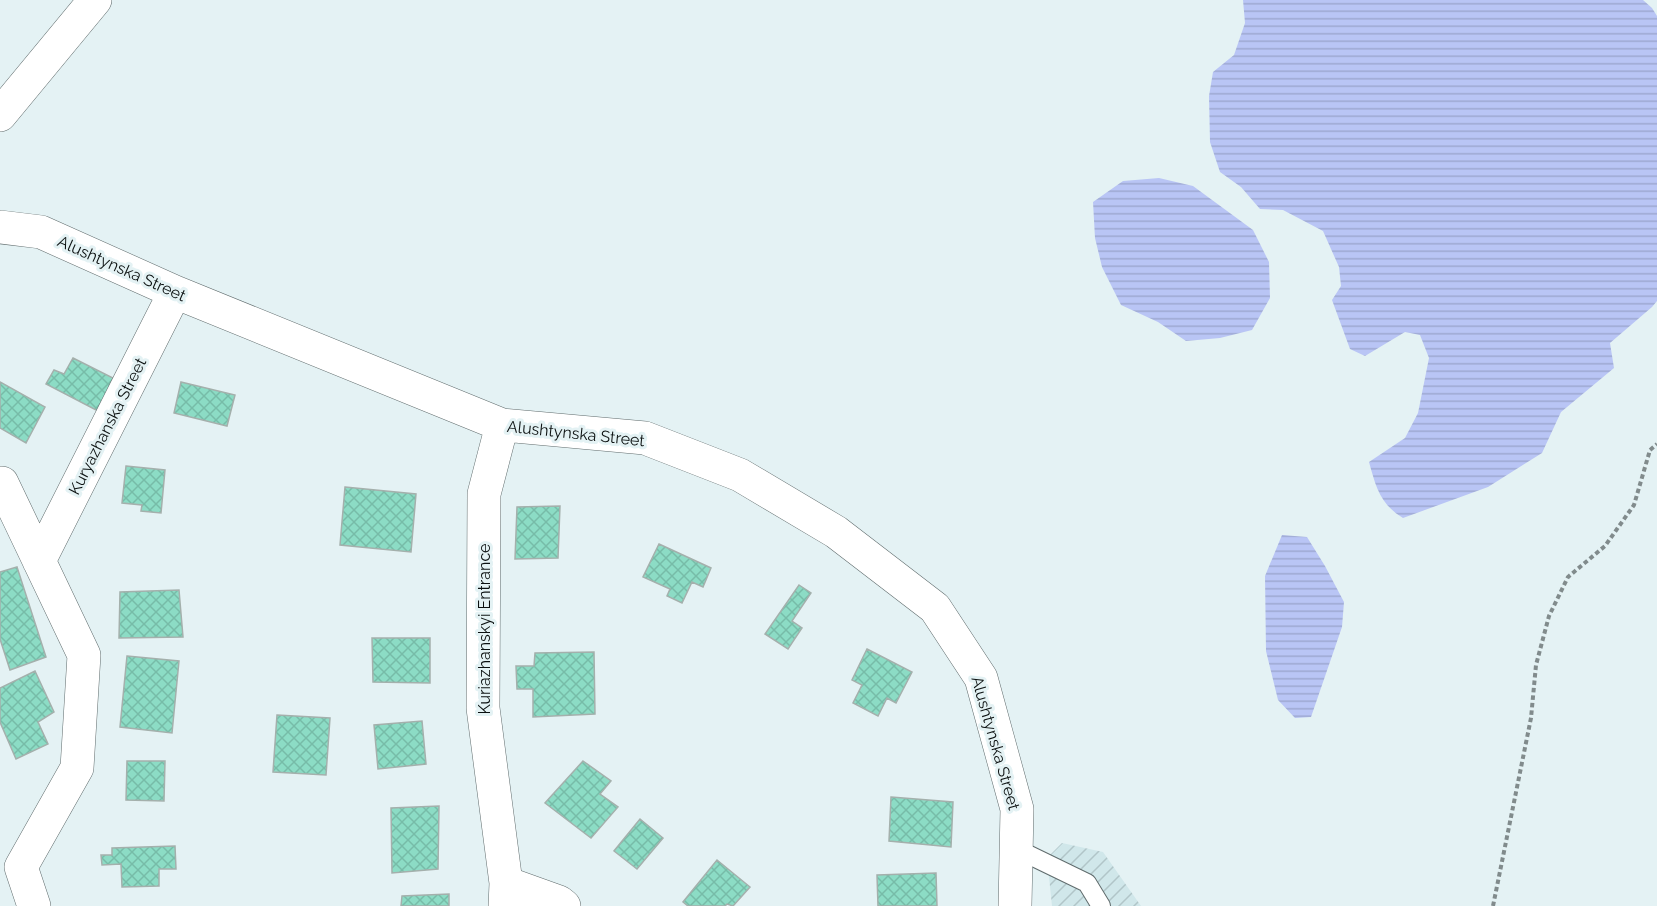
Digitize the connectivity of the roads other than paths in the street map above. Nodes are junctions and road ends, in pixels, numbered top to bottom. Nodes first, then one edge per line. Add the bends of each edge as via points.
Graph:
1 (95, 0) edge
2 (0, 115) edge
3 (0, 227) edge
4 (175, 292) junction
5 (502, 425) junction
6 (2, 483) dead end
7 (39, 561) junction
8 (1017, 849) junction
9 (10, 863) edge
10 (505, 894) edge
11 (34, 906) edge
12 (564, 906) edge
13 (1015, 906) edge
14 (1101, 906) edge

1 - 2 street
3 - 4 street, Alushtynska Street via 41,232
4 - 5 street, Alushtynska Street
4 - 7 street, Kuryazhanska Street
5 - 8 street, Alushtynska Street via 645,438 740,475 836,532 935,608 981,678 1017,809
5 - 10 street, Kuriazhanskyi Entrance via 484,494 483,708
6 - 7 street
7 - 9 street via 84,655 77,768
8 - 13 street, Alushtynska Street
8 - 14 lane via 1087,883
9 - 11 street
10 - 12 street

